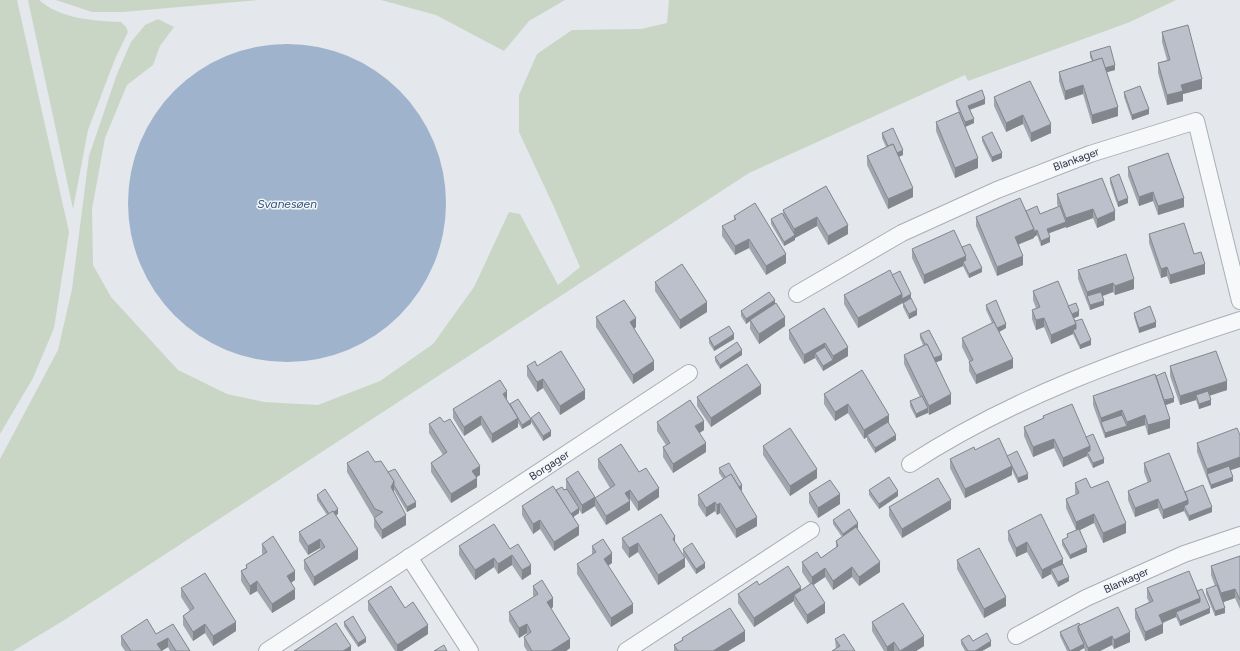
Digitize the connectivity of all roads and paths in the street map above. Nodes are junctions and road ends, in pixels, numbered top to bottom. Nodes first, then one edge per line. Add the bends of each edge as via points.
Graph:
1 (797, 294) dead end
2 (1240, 301) edge
3 (1240, 320) edge
4 (689, 373) dead end
5 (910, 464) dead end
6 (811, 530) dead end
7 (1240, 535) edge
8 (409, 557) junction
9 (1016, 636) dead end
10 (267, 651) edge
11 (470, 651) edge
12 (626, 651) edge

1 - 2 street, Blankager via 902,232 997,190 1090,154 1196,121
3 - 5 street via 1150,349 1083,376 973,427
4 - 8 street, Borgager
6 - 12 street
7 - 9 street, Blankager via 1184,554 1093,595
8 - 10 street, Borgager
8 - 11 street

